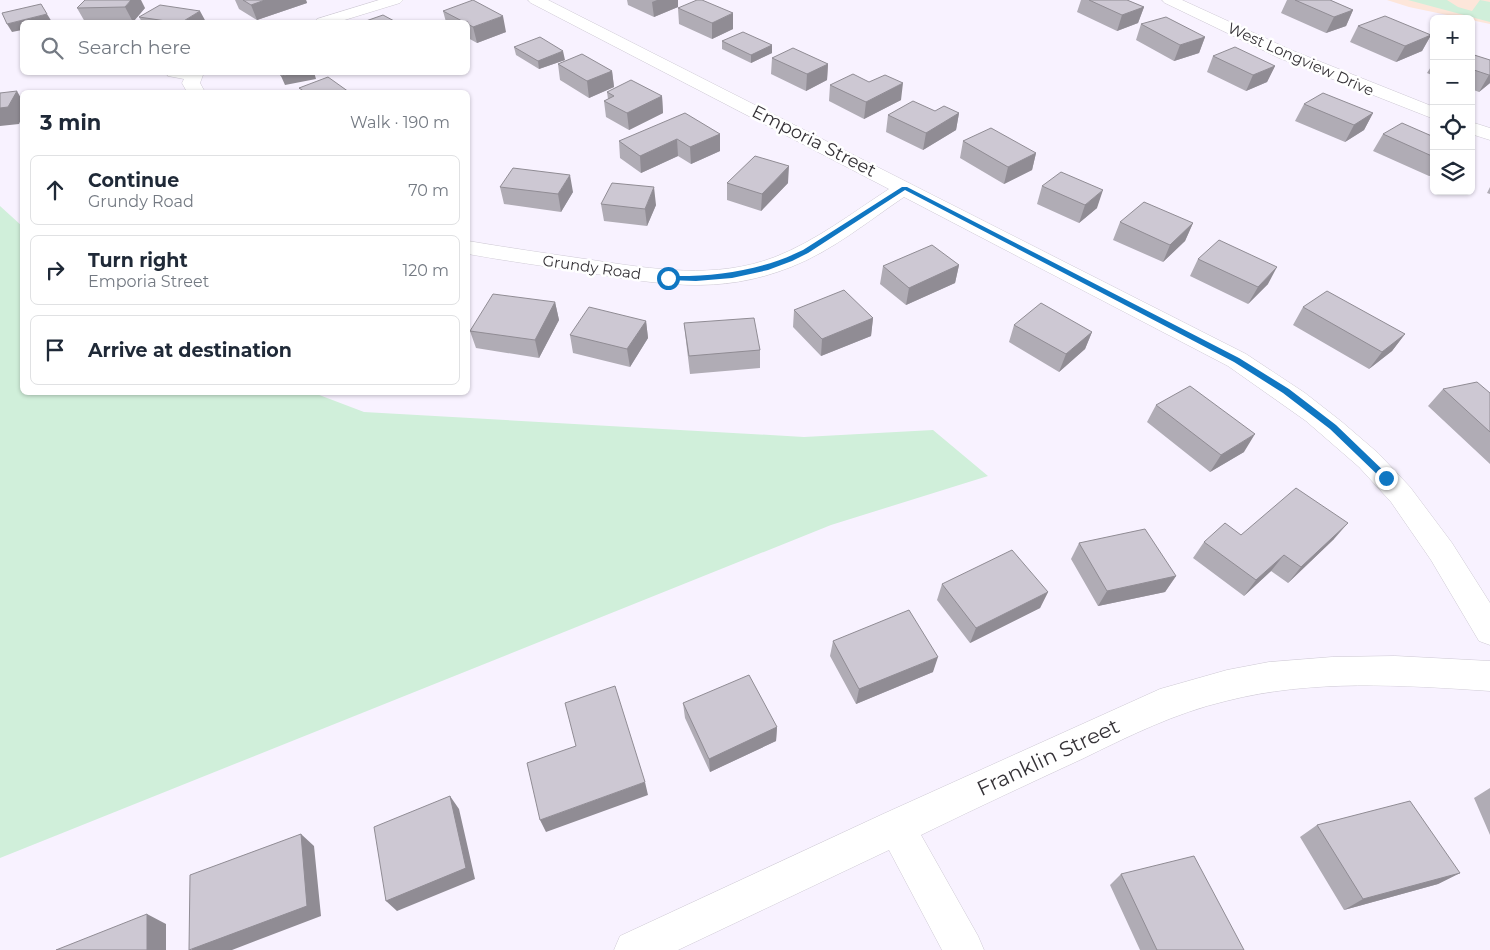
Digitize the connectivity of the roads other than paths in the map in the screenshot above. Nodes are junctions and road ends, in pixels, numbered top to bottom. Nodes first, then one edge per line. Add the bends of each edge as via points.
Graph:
1 (396, 0) edge
2 (536, 0) edge
3 (1170, 0) edge
4 (330, 20) edge
5 (195, 75) edge
6 (195, 90) edge
7 (1430, 112) edge
8 (1475, 129) edge
9 (1490, 134) edge
10 (904, 188) junction
11 (470, 248) edge
12 (1490, 631) edge
13 (1490, 676) edge
14 (896, 827) junction
15 (634, 950) edge
16 (964, 950) edge

1 - 4 street
2 - 10 street, Emporia Street
3 - 7 street, West Longview Drive via 1285,54
5 - 6 street via 191,83
8 - 9 street
10 - 11 street, Grundy Road via 806,251 766,268 732,276 668,278
10 - 12 street, Emporia Street via 1237,360 1286,391 1333,427 1386,478 1434,540
13 - 14 street, Franklin Street via 1403,670 1327,671 1237,683 1160,705
14 - 15 street, Franklin Street
14 - 16 street

